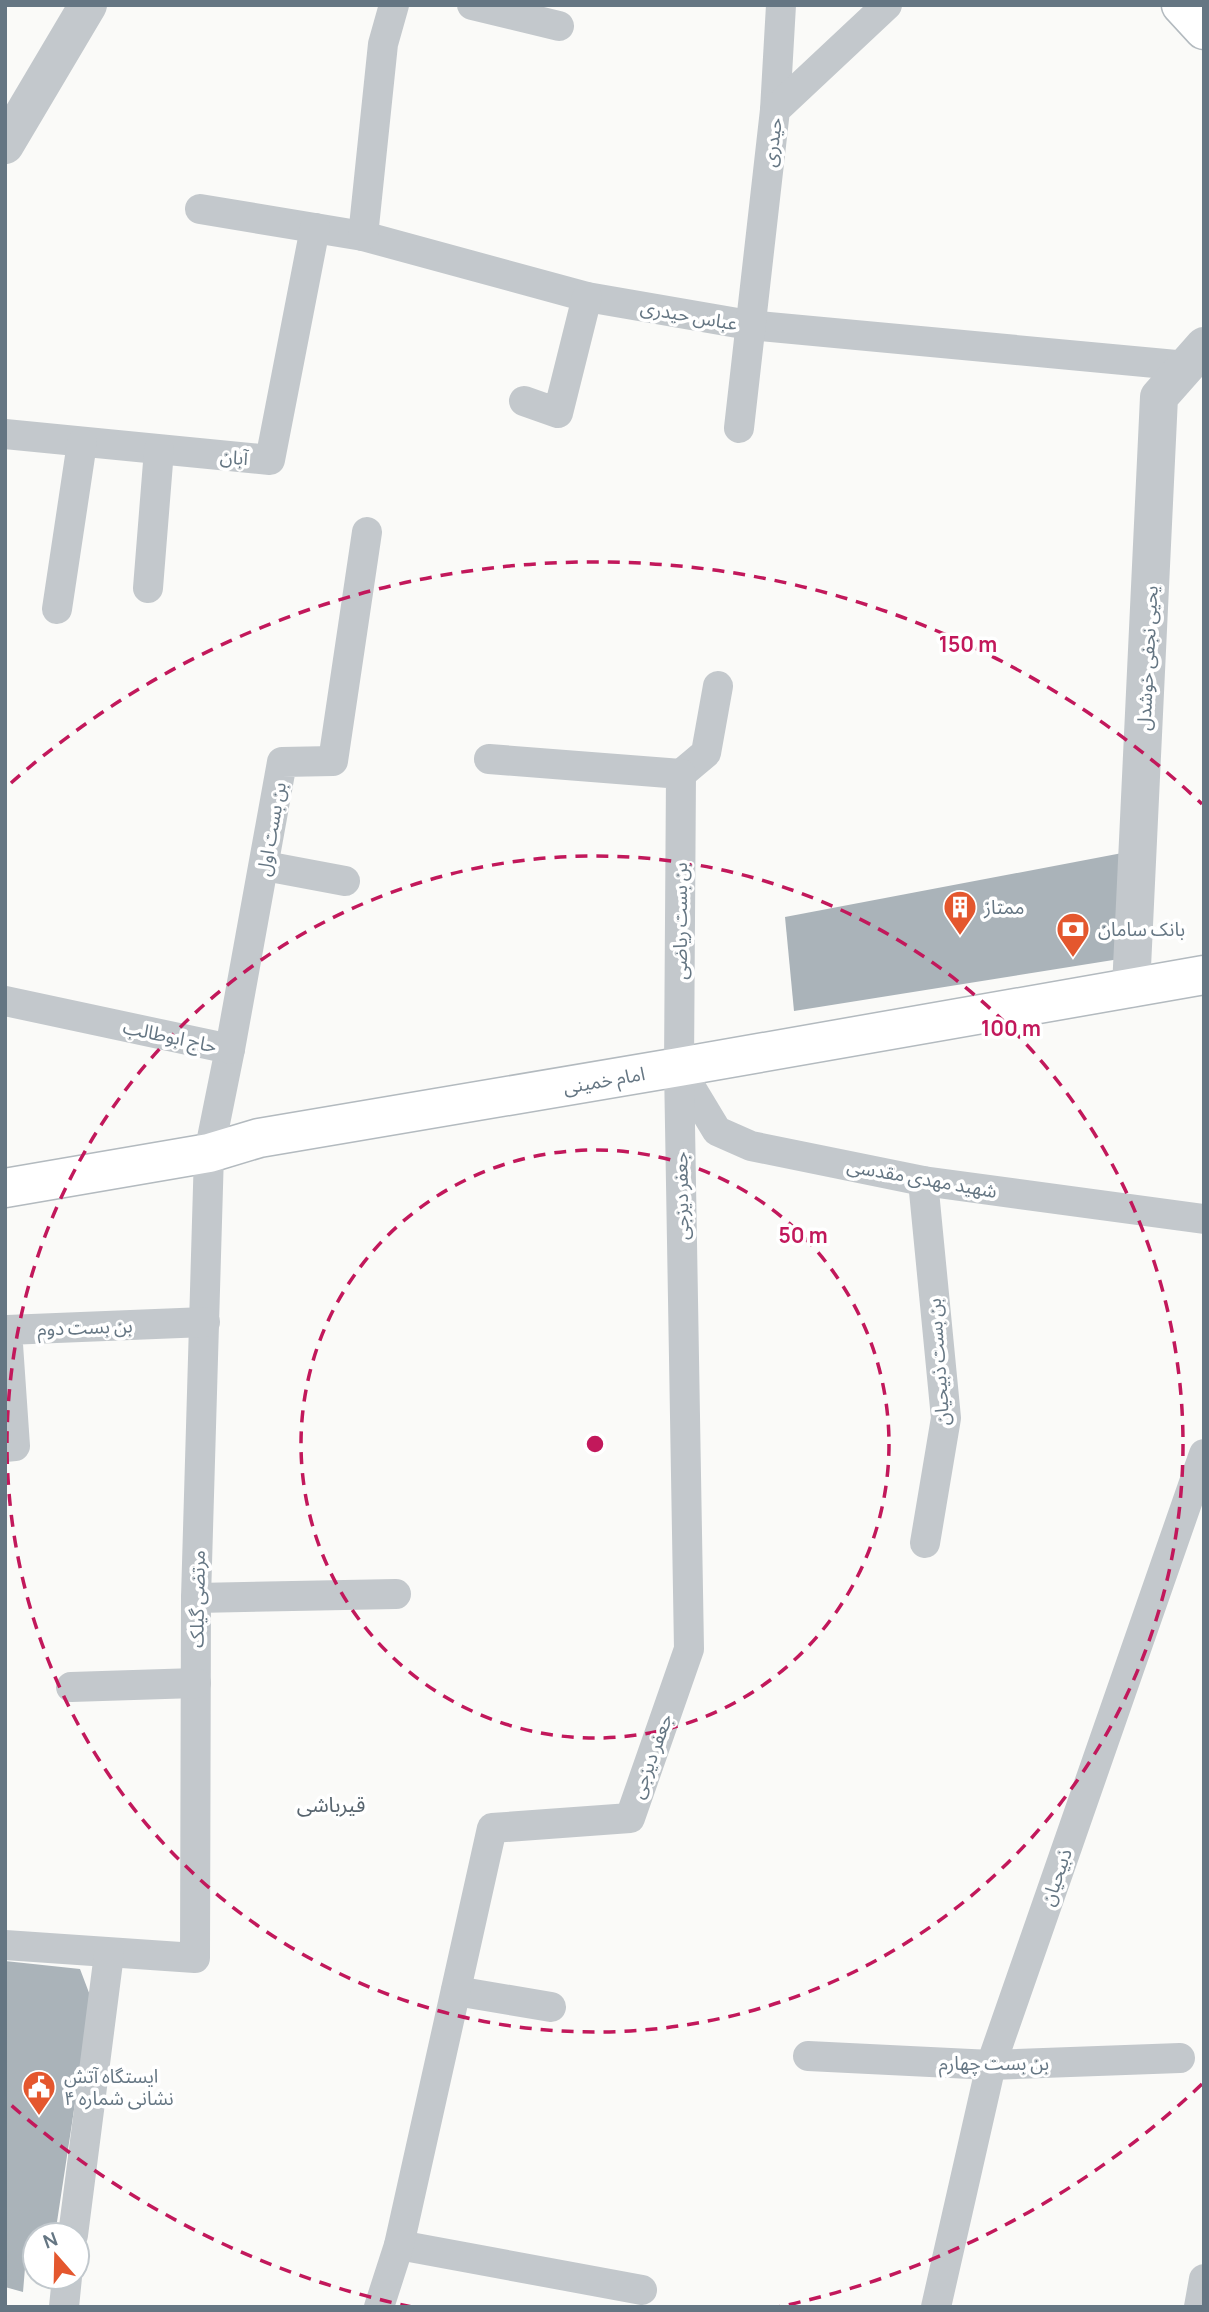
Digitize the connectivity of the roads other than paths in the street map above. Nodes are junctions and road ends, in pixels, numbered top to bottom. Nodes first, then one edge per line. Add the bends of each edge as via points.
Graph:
1 (88, 5) edge
2 (394, 5) edge
3 (472, 5) edge
4 (781, 5) edge
5 (887, 5) edge
6 (1181, 5) edge
7 (559, 26) dead end
8 (1204, 30) edge
9 (775, 110) junction
10 (5, 145) edge
11 (200, 209) dead end
12 (315, 228) junction
13 (363, 236) junction
14 (587, 297) junction
15 (749, 325) junction
16 (1196, 356) edge
17 (524, 401) dead end
18 (739, 428) dead end
19 (5, 434) edge
20 (82, 443) junction
21 (159, 450) junction
22 (367, 532) dead end
23 (148, 588) dead end
24 (57, 610) dead end
25 (718, 686) dead end
26 (489, 759) dead end
27 (681, 774) junction
28 (265, 866) junction
29 (345, 881) dead end
30 (1204, 975) edge
31 (1131, 988) junction
32 (5, 1001) edge
33 (230, 1049) junction
34 (679, 1068) junction
35 (209, 1153) junction
36 (923, 1181) junction
37 (5, 1188) edge
38 (1204, 1219) edge
39 (205, 1322) junction
40 (5, 1447) edge
41 (1204, 1454) edge
42 (925, 1543) dead end
43 (396, 1594) dead end
44 (195, 1598) junction
45 (196, 1683) junction
46 (72, 1686) dead end
47 (5, 1945) edge
48 (109, 1954) junction
49 (456, 1991) junction
50 (551, 2007) dead end
51 (808, 2056) dead end
52 (1180, 2058) dead end
53 (990, 2065) junction
54 (75, 2221) edge
55 (399, 2245) junction
56 (1204, 2279) edge
57 (642, 2290) dead end
58 (379, 2307) edge
59 (936, 2307) edge
60 (1199, 2307) edge

1 - 10 street
2 - 13 street via 383,44
3 - 7 street
4 - 9 street
5 - 9 street, حیدری
6 - 8 main road
9 - 15 street, حیدری
11 - 12 street, عباس حیدری
12 - 13 street, عباس حیدری
12 - 21 street, آبان via 270,460
13 - 14 street, عباس حیدری
14 - 15 street, عباس حیدری
14 - 17 street via 558,413
15 - 16 street, عباس حیدری
15 - 18 street, حیدری
16 - 31 street, یحیی نجفی خوشدل via 1159,397
19 - 20 street, آبان
20 - 21 street, آبان
20 - 24 street
21 - 23 street
22 - 28 street, بن بست اول via 333,761 282,762
25 - 27 street via 706,753
26 - 27 street
27 - 34 street, بن بست ریاضی
28 - 29 street
28 - 33 street, بن بست اول
30 - 31 main road, امام خمینی
31 - 34 main road, امام خمینی
32 - 33 street, حاج ابوطالب
33 - 35 street, حاج ابوطالب
34 - 35 main road, امام خمینی via 259,1138
34 - 36 street, شهید مهدی مقدسی via 717,1131 751,1146
34 - 49 street, جعفر دیزجی via 689,1649 629,1818 492,1828
35 - 37 main road, امام خمینی
35 - 39 street, مرتضی گیلک
36 - 38 street, شهید مهدی مقدسی
36 - 42 street, بن بست ذبیحیان via 946,1418
39 - 40 street, بن بست دوم via 7,1330 15,1446
39 - 44 street, مرتضی گیلک
41 - 53 street, ذبیحیان
43 - 44 street
44 - 45 street, مرتضی گیلک
45 - 46 street
45 - 48 street, مرتضی گیلک via 195,1958
47 - 48 street
48 - 54 street
49 - 50 street
49 - 55 street, جعفر دیزجی
51 - 53 street, بن بست چهارم
52 - 53 street, بن بست چهارم
53 - 59 street, ذبیحیان
55 - 57 street
55 - 58 street, جعفر دیزجی
56 - 60 street

